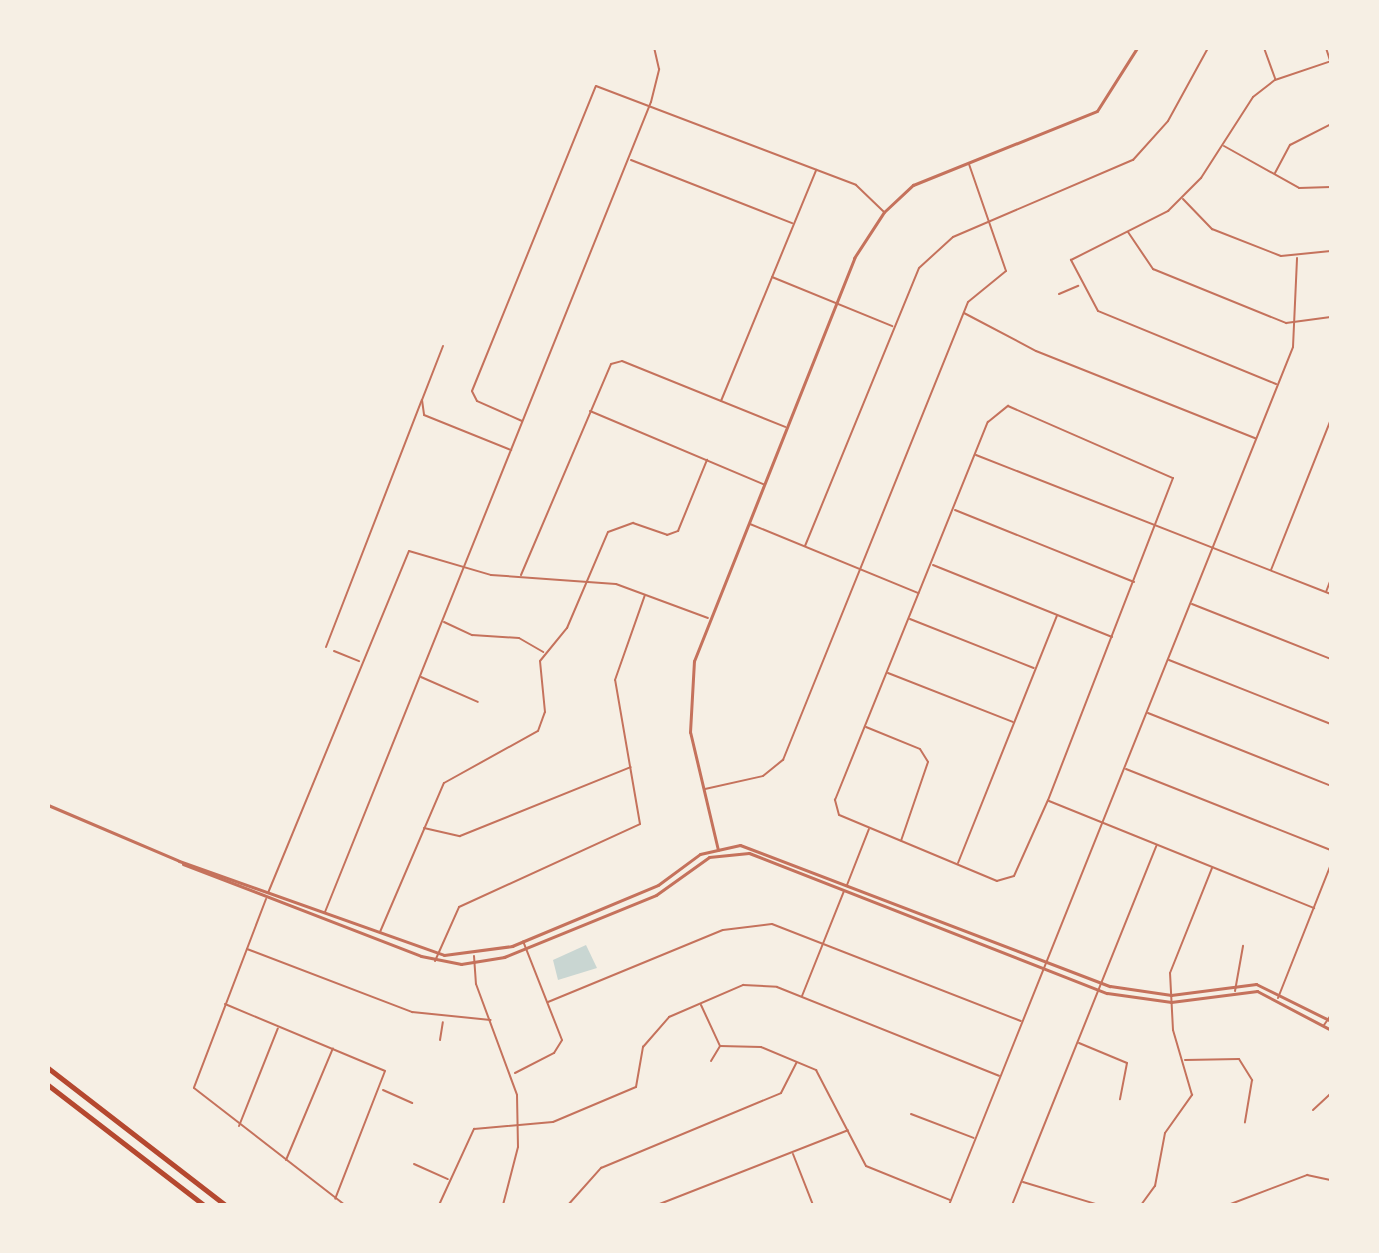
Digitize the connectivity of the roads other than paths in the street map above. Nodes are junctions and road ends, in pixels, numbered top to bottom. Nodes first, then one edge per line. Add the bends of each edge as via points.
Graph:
1 (654, 48) edge
2 (1137, 48) edge
3 (1208, 48) edge
4 (1264, 48) edge
5 (1326, 48) edge
6 (1330, 61) edge
7 (1275, 80) junction
8 (651, 102) junction
9 (1331, 124) edge
10 (1223, 146) junction
11 (629, 159) junction
12 (968, 163) junction
13 (816, 169) junction
14 (1274, 175) junction
15 (1331, 187) edge
16 (1183, 198) junction
17 (884, 212) junction
18 (992, 222) junction
19 (793, 224) junction
20 (1128, 232) junction
21 (1331, 251) edge
22 (1297, 258) junction
23 (772, 277) junction
24 (1079, 286) junction
25 (1059, 294) dead end
26 (836, 303) junction
27 (964, 313) junction
28 (1331, 317) edge
29 (1296, 324) junction
30 (894, 326) junction
31 (443, 346) dead end
32 (1277, 384) junction
33 (422, 400) junction
34 (721, 401) junction
35 (589, 410) junction
36 (1331, 419) edge
37 (523, 421) junction
38 (786, 428) junction
39 (1256, 438) junction
40 (511, 450) junction
41 (976, 455) junction
42 (707, 460) junction
43 (763, 484) junction
44 (954, 510) junction
45 (748, 524) junction
46 (1157, 527) junction
47 (805, 546) junction
48 (1212, 548) junction
49 (931, 565) junction
50 (465, 567) junction
51 (861, 569) junction
52 (1271, 570) junction
53 (521, 576) junction
54 (1331, 579) edge
55 (586, 581) junction
56 (1134, 582) junction
57 (1326, 592) junction
58 (646, 593) junction
59 (920, 593) junction
60 (1331, 594) edge
61 (1191, 603) junction
62 (1057, 615) junction
63 (710, 619) junction
64 (909, 619) junction
65 (443, 622) junction
66 (1113, 638) junction
67 (326, 647) dead end
68 (334, 651) dead end
69 (545, 653) junction
70 (1168, 659) junction
71 (1331, 659) edge
72 (360, 661) junction
73 (1035, 669) junction
74 (887, 672) junction
75 (420, 677) junction
76 (478, 702) dead end
77 (1147, 712) junction
78 (1014, 723) junction
79 (1331, 724) edge
80 (865, 727) junction
81 (633, 766) junction
82 (1124, 768) junction
83 (1331, 786) edge
84 (704, 789) junction
85 (1048, 800) junction
86 (48, 805) edge
87 (1102, 823) junction
88 (423, 828) junction
89 (869, 829) junction
90 (901, 841) junction
91 (1156, 846) junction
92 (719, 850) junction
93 (1331, 850) edge
94 (179, 861) junction
95 (958, 864) junction
96 (1331, 864) edge
97 (1212, 868) junction
98 (847, 883) junction
99 (844, 890) junction
100 (268, 893) junction
101 (266, 898) junction
102 (1314, 908) junction
103 (326, 911) junction
104 (323, 917) junction
105 (380, 933) junction
106 (523, 941) junction
107 (824, 941) junction
108 (1243, 946) dead end
109 (527, 948) junction
110 (247, 949) junction
111 (437, 954) junction
112 (474, 956) junction
113 (435, 961) junction
114 (1047, 962) junction
115 (474, 964) junction
116 (1044, 968) junction
117 (1101, 983) junction
118 (1235, 984) junction
119 (1099, 990) junction
120 (1235, 991) junction
121 (1281, 991) junction
122 (1171, 995) junction
123 (802, 997) junction
124 (1278, 998) junction
125 (548, 1002) junction
126 (1171, 1002) junction
127 (225, 1004) junction
128 (700, 1004) junction
129 (1330, 1018) edge
130 (492, 1020) junction
131 (443, 1021) junction
132 (1023, 1022) junction
133 (1324, 1025) junction
134 (279, 1026) junction
135 (1331, 1030) edge
136 (440, 1040) dead end
137 (1079, 1043) junction
138 (334, 1046) junction
139 (720, 1046) junction
140 (711, 1061) dead end
141 (797, 1061) junction
142 (1184, 1061) junction
143 (48, 1068) edge
144 (514, 1073) junction
145 (1000, 1077) junction
146 (48, 1085) edge
147 (382, 1090) junction
148 (1331, 1093) edge
149 (1120, 1099) dead end
150 (412, 1103) dead end
151 (1313, 1110) dead end
152 (911, 1114) dead end
153 (1245, 1122) dead end
154 (519, 1126) junction
155 (239, 1127) junction
156 (848, 1130) junction
157 (975, 1139) junction
158 (792, 1152) junction
159 (285, 1161) junction
160 (414, 1164) dead end
161 (449, 1179) junction
162 (1331, 1180) edge
163 (1021, 1182) junction
164 (334, 1200) junction
165 (1078, 1200) junction
166 (950, 1203) edge
167 (204, 1205) edge
168 (225, 1205) edge
169 (345, 1205) edge
170 (439, 1205) edge
171 (503, 1205) edge
172 (568, 1205) edge
173 (657, 1205) edge
174 (813, 1205) edge
175 (1012, 1205) edge
176 (1076, 1205) edge
177 (1099, 1205) edge
178 (1141, 1205) edge
179 (1228, 1205) edge

1 - 8 street via 659,69
2 - 12 street via 1097,111
3 - 18 street via 1168,121 1133,160
4 - 7 street
5 - 6 street
6 - 7 street
7 - 10 street via 1253,97
8 - 11 street
8 - 13 street
8 - 37 street via 598,85 472,391 477,401
9 - 14 street via 1290,145
10 - 14 street
10 - 16 street
11 - 19 street
11 - 37 street
12 - 17 street via 913,185
12 - 18 street
13 - 17 street via 856,185
13 - 19 street
14 - 15 street via 1299,188
16 - 20 street
16 - 22 street via 1212,229
17 - 26 street
18 - 27 street via 1007,269 977,290
18 - 30 street via 933,251
19 - 23 street
20 - 24 street via 1076,252 1071,264
20 - 29 street via 1153,269
21 - 22 street
22 - 29 street
23 - 26 street
23 - 34 street
24 - 25 street
24 - 32 street via 1098,311
26 - 30 street
26 - 38 street
27 - 39 street via 1036,351
27 - 51 street
28 - 29 street
29 - 32 street
30 - 47 street
31 - 33 street
32 - 39 street
33 - 40 street via 423,408
33 - 67 street
34 - 35 street via 615,363
34 - 38 street
35 - 42 street
35 - 53 street
36 - 52 street
37 - 40 street
38 - 43 street
39 - 48 street
40 - 50 street
41 - 44 street
41 - 46 street
41 - 46 street via 1001,407 1042,418 1173,478
42 - 43 street
42 - 55 street via 678,531 619,525 604,539
43 - 45 street
44 - 49 street
44 - 56 street
45 - 47 street
45 - 63 street
46 - 48 street
46 - 56 street
47 - 51 street
48 - 52 street
48 - 61 street
49 - 59 street
49 - 62 street
50 - 53 street
50 - 65 street
50 - 72 street via 409,551
51 - 59 street
51 - 84 street via 783,760 763,776
52 - 57 street
53 - 55 street
54 - 57 street
55 - 58 street
55 - 69 street via 567,628
56 - 66 street
57 - 60 street
58 - 63 street
58 - 81 street via 615,680
59 - 64 street
61 - 70 street
61 - 71 street
62 - 66 street
62 - 73 street
63 - 84 street via 688,707
64 - 73 street
64 - 74 street
65 - 69 street via 472,635 519,638
65 - 75 street
66 - 85 street
68 - 72 street
69 - 88 street via 538,731 444,783
70 - 77 street
70 - 79 street
72 - 100 street
73 - 78 street
74 - 78 street
74 - 80 street
75 - 76 street
75 - 103 street
77 - 82 street
77 - 83 street
78 - 95 street
80 - 89 street via 836,810
80 - 90 street via 920,749 928,762
81 - 88 street via 460,836
81 - 111 street via 643,812 634,832 459,907
82 - 87 street
82 - 93 street
84 - 92 street
85 - 87 street
85 - 95 street via 1008,880
86 - 94 street
87 - 91 street
87 - 114 street
88 - 105 street
89 - 90 street
89 - 98 street
90 - 95 street
91 - 97 street
91 - 117 street
92 - 98 street via 757,848
92 - 99 street via 754,855
92 - 106 street via 658,885
92 - 109 street via 656,895
94 - 100 street
94 - 101 street
96 - 102 street
97 - 102 street
97 - 122 street via 1170,973
98 - 99 street
98 - 114 street
99 - 107 street
99 - 116 street
100 - 101 street
100 - 103 street
101 - 104 street
101 - 110 street
102 - 121 street
103 - 104 street
103 - 105 street
104 - 113 street
105 - 111 street
106 - 109 street
106 - 112 street
107 - 123 street
107 - 125 street via 790,927 751,923
107 - 132 street
108 - 118 street
109 - 115 street
109 - 125 street
110 - 127 street
110 - 131 street
111 - 112 street
111 - 113 street
112 - 115 street
113 - 115 street
114 - 116 street
114 - 117 street
115 - 130 street
116 - 119 street
116 - 132 street
117 - 119 street
117 - 122 street
118 - 120 street
118 - 121 street
118 - 122 street
119 - 126 street
119 - 137 street
120 - 124 street
120 - 126 street
121 - 124 street
121 - 129 street
122 - 126 street
123 - 128 street via 757,983
123 - 145 street
124 - 133 street
125 - 144 street via 561,1046
126 - 142 street
127 - 134 street
127 - 155 street via 194,1088
128 - 139 street
128 - 154 street via 669,1017 643,1047 636,1087 553,1122
129 - 133 street
130 - 131 street
130 - 144 street
131 - 136 street
132 - 145 street
133 - 135 street
134 - 138 street
134 - 155 street
137 - 149 street via 1127,1063
137 - 163 street
138 - 147 street via 382,1068
138 - 159 street
139 - 140 street
139 - 141 street via 761,1047
141 - 156 street via 830,1083
141 - 172 street via 781,1093 601,1168
142 - 153 street via 1239,1059 1252,1080
142 - 178 street via 1192,1095 1165,1133 1155,1186
143 - 168 highway
144 - 154 street
145 - 157 street
146 - 167 highway
147 - 150 street
147 - 164 street
148 - 151 street
152 - 157 street
154 - 161 street via 474,1129
154 - 171 street
155 - 159 street
156 - 158 street
156 - 166 street via 866,1166
157 - 166 street
158 - 173 street
158 - 174 street
159 - 164 street
160 - 161 street
161 - 170 street
162 - 179 street via 1307,1175
163 - 165 street
163 - 175 street
164 - 169 street
165 - 176 street
165 - 177 street

